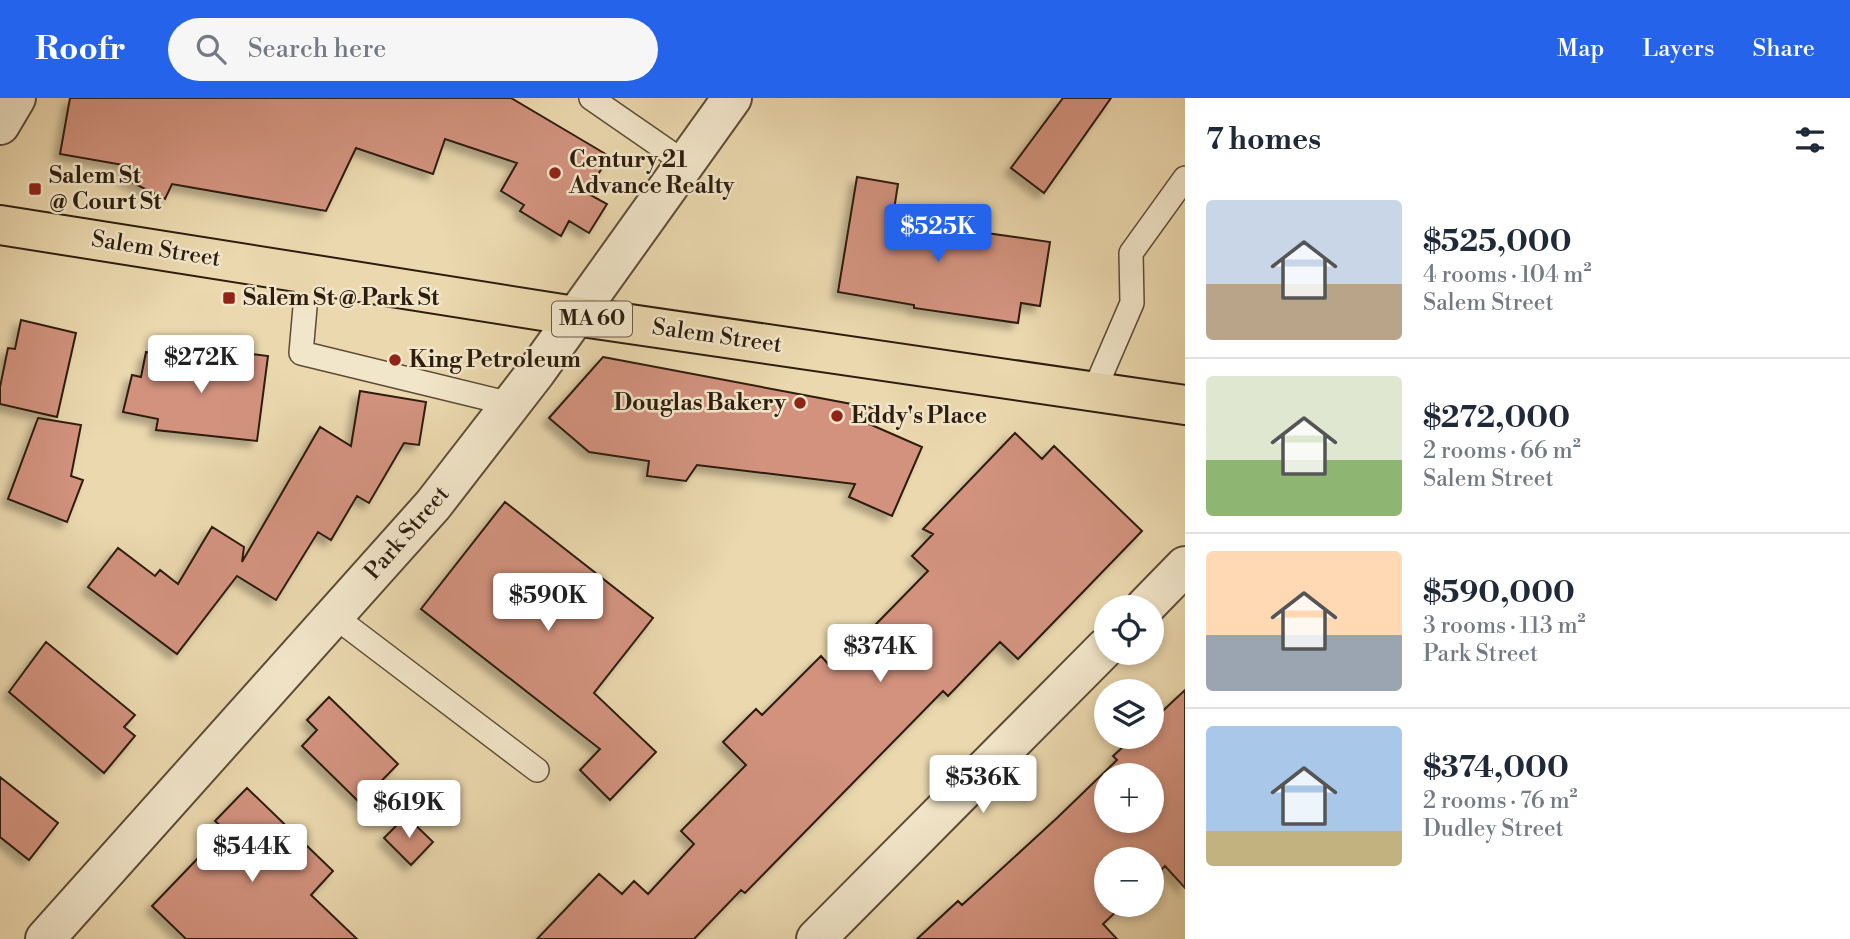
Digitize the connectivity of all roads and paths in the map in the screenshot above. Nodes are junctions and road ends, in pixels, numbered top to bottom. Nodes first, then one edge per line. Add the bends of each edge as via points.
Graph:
1 (16, 98) edge
2 (591, 98) edge
3 (732, 98) edge
4 (0, 125) edge
5 (685, 163) junction
6 (1185, 178) edge
7 (0, 225) edge
8 (308, 273) junction
9 (575, 316) junction
10 (1094, 391) junction
11 (511, 404) junction
12 (1185, 405) edge
13 (1185, 566) edge
14 (1157, 595) edge
15 (334, 616) junction
16 (1094, 659) edge
17 (537, 770) dead end
18 (45, 939) edge
19 (816, 939) edge

1 - 4 street
2 - 5 lane
3 - 5 street, Park Street
5 - 9 street, Park Street
6 - 10 lane via 1130,253 1132,303
7 - 8 main road, Salem Street / MA 60
8 - 9 main road, Salem Street / MA 60
8 - 11 lane via 301,353
9 - 10 main road, Salem Street / MA 60
9 - 11 street, Park Street
10 - 12 main road, Salem Street / MA 60
11 - 15 street, Park Street via 433,505
13 - 14 street
15 - 17 lane
15 - 18 street, Park Street
16 - 19 street

